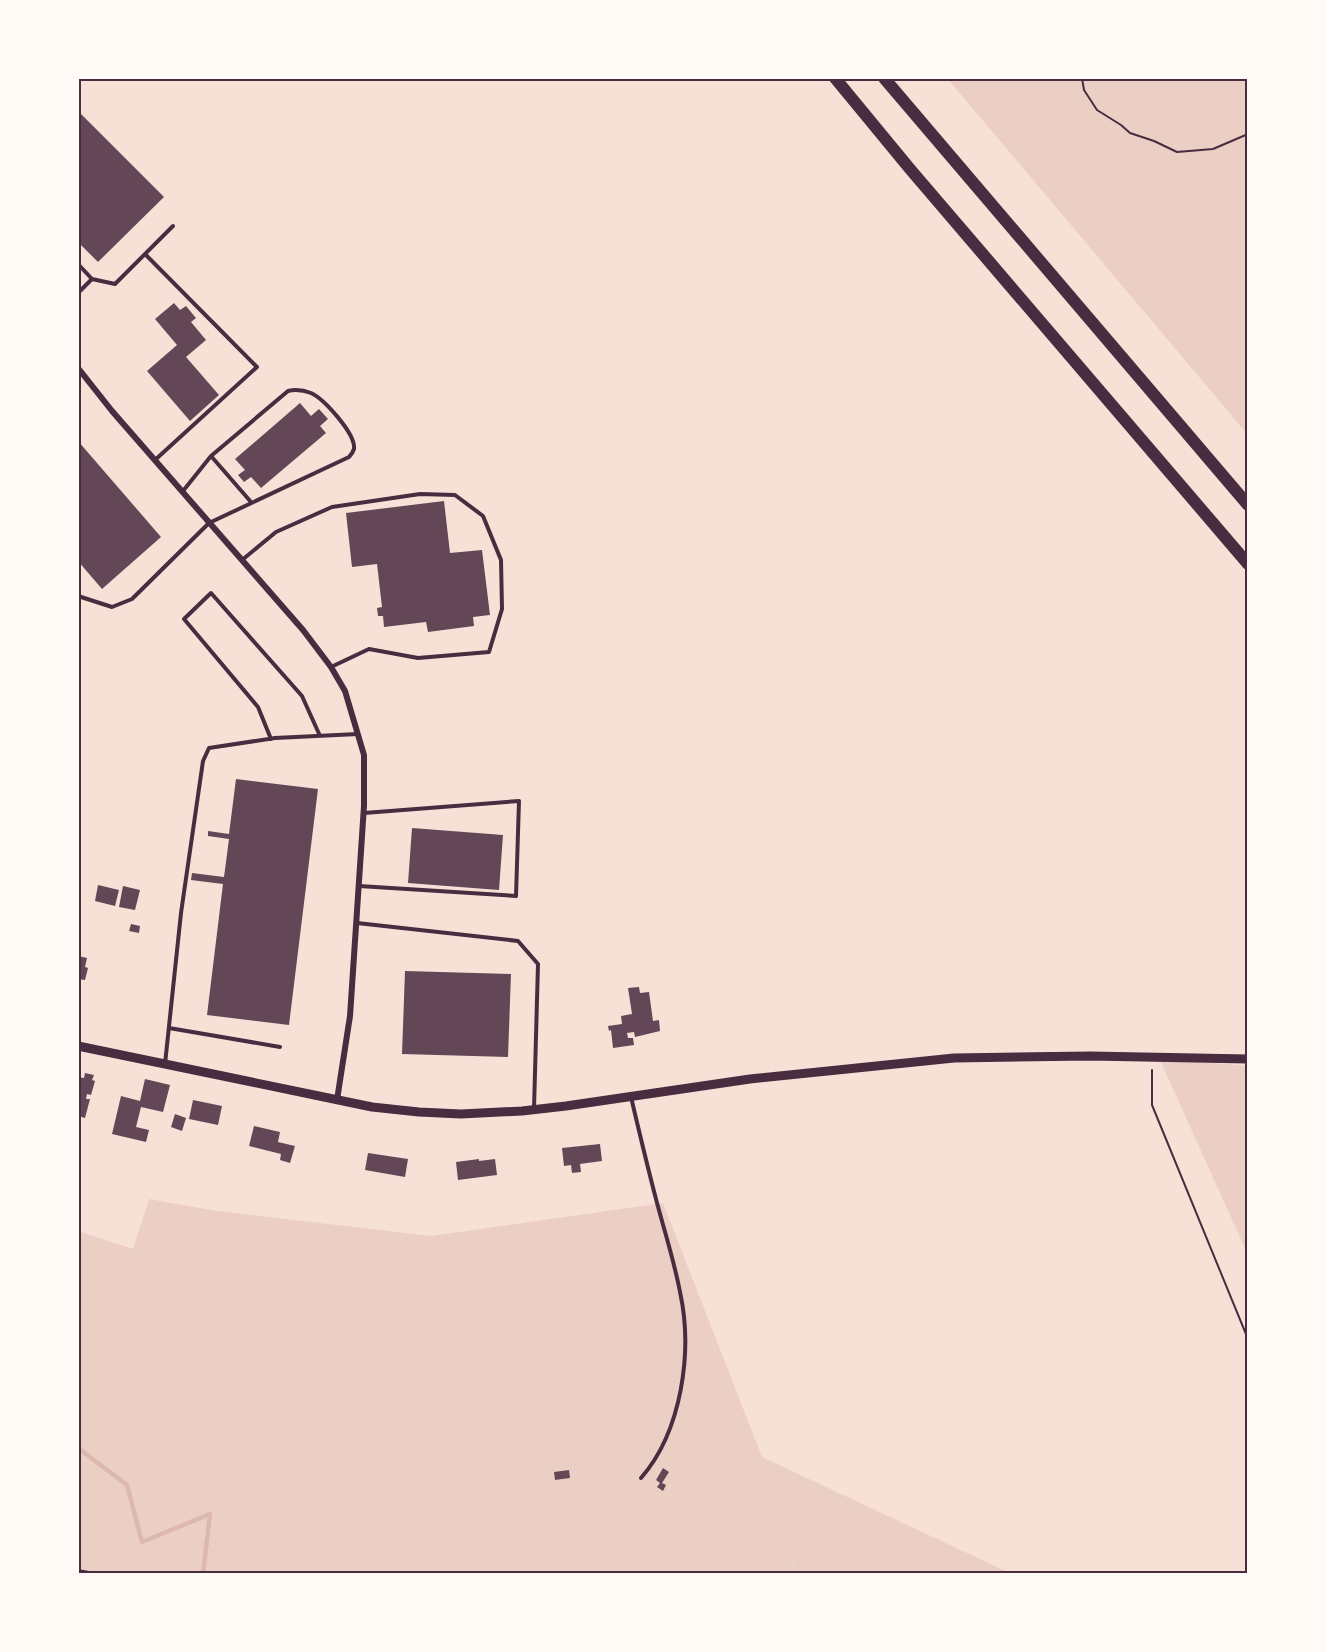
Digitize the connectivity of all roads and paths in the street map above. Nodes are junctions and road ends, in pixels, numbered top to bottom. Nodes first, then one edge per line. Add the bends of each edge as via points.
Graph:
1 (836, 78) edge
2 (884, 78) edge
3 (1082, 78) edge
4 (1248, 134) edge
5 (173, 226) dead end
6 (145, 254) junction
7 (78, 264) edge
8 (92, 279) junction
9 (78, 293) edge
10 (78, 368) edge
11 (211, 456) junction
12 (155, 460) junction
13 (183, 491) junction
14 (251, 502) junction
15 (1248, 505) edge
16 (209, 523) junction
17 (242, 560) junction
18 (1248, 564) edge
19 (78, 596) edge
20 (331, 667) junction
21 (359, 734) junction
22 (320, 736) junction
23 (271, 739) junction
24 (364, 813) junction
25 (359, 886) junction
26 (357, 923) junction
27 (169, 1028) junction
28 (78, 1046) edge
29 (280, 1047) dead end
30 (1152, 1058) junction
31 (1248, 1059) edge
32 (165, 1065) junction
33 (631, 1096) junction
34 (337, 1100) junction
35 (534, 1109) junction
36 (1248, 1339) edge
37 (641, 1478) dead end
38 (78, 1570) edge
39 (100, 1574) edge

1 - 18 highway
2 - 15 highway
3 - 4 path via 1084,90 1097,110 1130,133 1177,152 1213,149
5 - 6 lane
6 - 8 lane via 115,284
6 - 12 lane via 257,367
7 - 8 lane
8 - 9 lane
10 - 12 street
11 - 13 lane
11 - 14 lane
11 - 14 lane via 288,391 298,389 322,399 348,430 354,448 350,457
12 - 13 street
13 - 16 street
14 - 16 lane
16 - 17 street
16 - 19 lane via 132,599 112,606
17 - 20 street
17 - 20 lane via 276,532 332,507 420,494 455,495 483,516 501,560 502,609 489,652 418,658 369,649
20 - 21 street via 345,691
21 - 22 lane
21 - 24 street via 364,754
22 - 23 lane
22 - 23 lane via 302,696 211,593 184,619 258,707
23 - 27 lane via 209,748 203,761
24 - 25 street
24 - 25 lane via 519,801 516,896
25 - 26 street
26 - 34 street via 350,1017
26 - 35 lane via 518,941 538,964
27 - 29 lane
27 - 32 lane
28 - 32 street
30 - 31 street
30 - 33 street via 954,1058 823,1070
30 - 36 path via 1152,1105
32 - 34 street
33 - 35 street
33 - 37 lane via 681,1293 685,1327 677,1404 666,1438
34 - 35 street via 372,1107 461,1114
38 - 39 path

